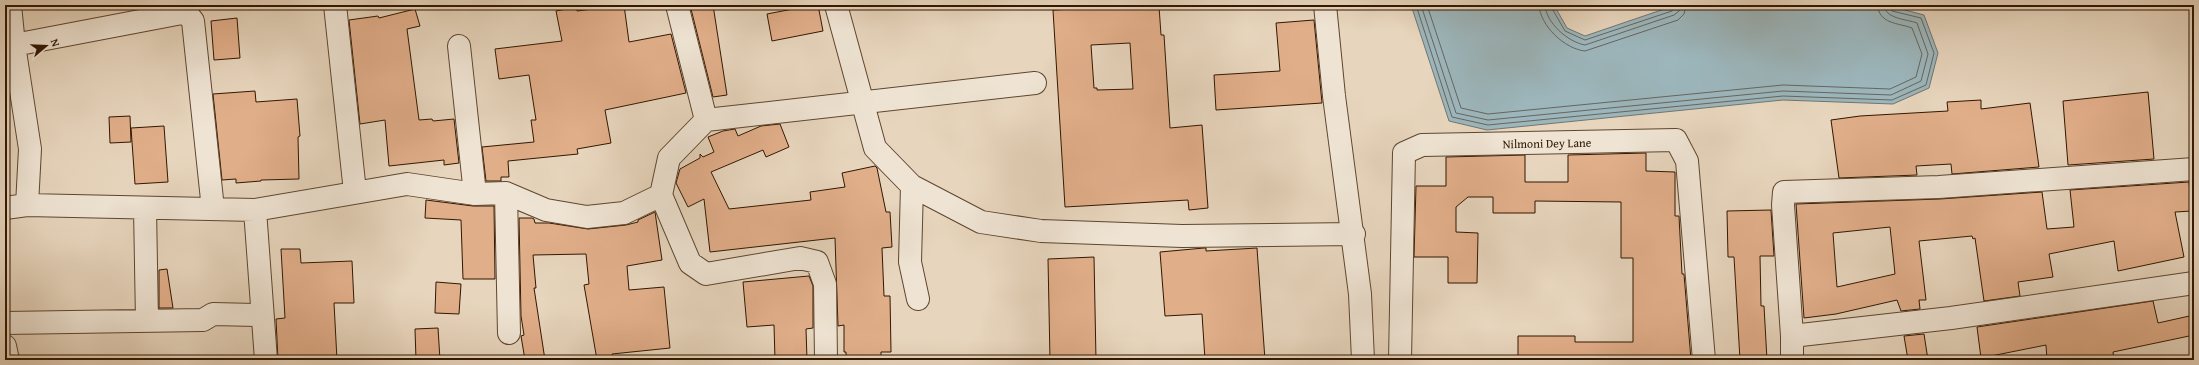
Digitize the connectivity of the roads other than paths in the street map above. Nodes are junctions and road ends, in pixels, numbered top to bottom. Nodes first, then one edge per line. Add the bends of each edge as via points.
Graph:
1 (10, 5) edge
2 (335, 5) edge
3 (677, 5) edge
4 (836, 5) edge
5 (1325, 5) edge
6 (14, 45) junction
7 (459, 46) dead end
8 (1035, 83) dead end
9 (864, 103) junction
10 (706, 120) junction
11 (2194, 169) edge
12 (912, 186) junction
13 (355, 192) junction
14 (506, 193) junction
15 (475, 194) junction
16 (661, 195) junction
17 (27, 205) junction
18 (5, 208) edge
19 (145, 208) junction
20 (213, 209) junction
21 (255, 210) junction
22 (1354, 234) junction
23 (2194, 283) edge
24 (918, 299) dead end
25 (262, 315) junction
26 (147, 321) junction
27 (5, 323) edge
28 (509, 333) dead end
29 (1792, 336) junction
30 (5, 346) edge
31 (8, 360) edge
32 (266, 360) edge
33 (826, 360) edge
34 (1363, 360) edge
35 (1400, 360) edge
36 (1704, 360) edge
37 (1792, 360) edge

1 - 6 street
2 - 13 street
3 - 10 street
4 - 9 street
5 - 22 street via 1334,96
6 - 17 street via 30,150
6 - 20 street via 182,13 189,16 193,21
7 - 15 street
8 - 9 street
9 - 10 street
9 - 12 street via 875,148
10 - 16 street via 669,158
11 - 29 street via 1939,187 1784,192
12 - 22 street via 981,222 1041,231 1182,236
12 - 24 street via 910,262
13 - 15 street via 407,184
13 - 21 street
14 - 15 street
14 - 16 street via 546,210 587,217 624,213
14 - 28 street
16 - 33 street via 690,263 706,274 800,258 817,262 825,284
17 - 18 street
17 - 19 street
19 - 20 street
19 - 26 street
20 - 21 street
21 - 25 street
22 - 34 street
23 - 29 street via 1951,318
25 - 26 street via 213,314 203,320
25 - 32 street
26 - 27 street
29 - 37 street
30 - 31 street
35 - 36 street, Nilmoni Dey Lane via 1404,153 1422,145 1676,140 1687,161

